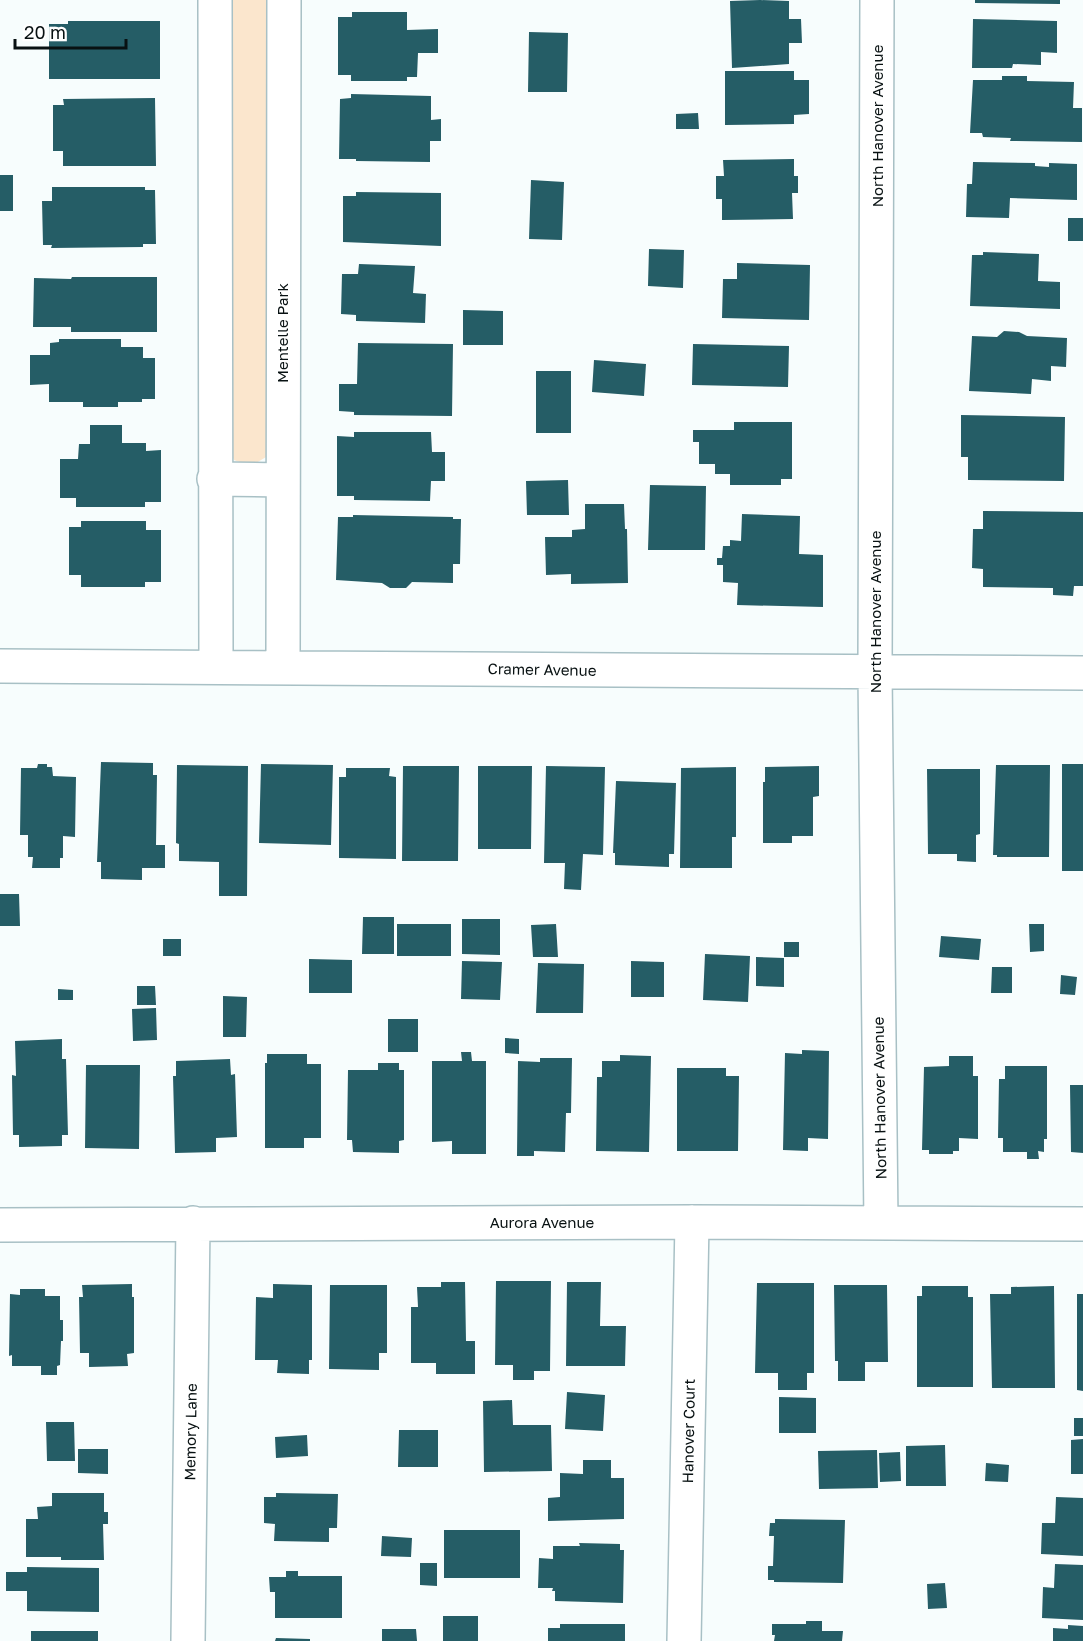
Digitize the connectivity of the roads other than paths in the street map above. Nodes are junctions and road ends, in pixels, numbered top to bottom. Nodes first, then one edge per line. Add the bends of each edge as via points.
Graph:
1 (215, 0) edge
2 (284, 0) edge
3 (877, 0) edge
4 (214, 479) junction
5 (282, 480) junction
6 (0, 666) edge
7 (216, 666) junction
8 (283, 667) junction
9 (875, 673) junction
10 (1083, 674) edge
11 (692, 1222) junction
12 (193, 1223) junction
13 (881, 1223) junction
14 (0, 1224) edge
15 (1083, 1224) edge
16 (188, 1641) edge
17 (684, 1641) edge

1 - 4 street
2 - 5 street, Mentelle Park
3 - 9 street, North Hanover Avenue
4 - 5 street
4 - 7 street
5 - 8 street, Mentelle Park
6 - 7 street, Cramer Avenue
7 - 8 street, Cramer Avenue
8 - 9 street, Cramer Avenue
9 - 10 street, Cramer Avenue
9 - 13 street, North Hanover Avenue
11 - 12 street, Aurora Avenue
11 - 13 street, Aurora Avenue
11 - 17 street, Hanover Court
12 - 14 street, Aurora Avenue
12 - 16 street, Memory Lane
13 - 15 street, Aurora Avenue

